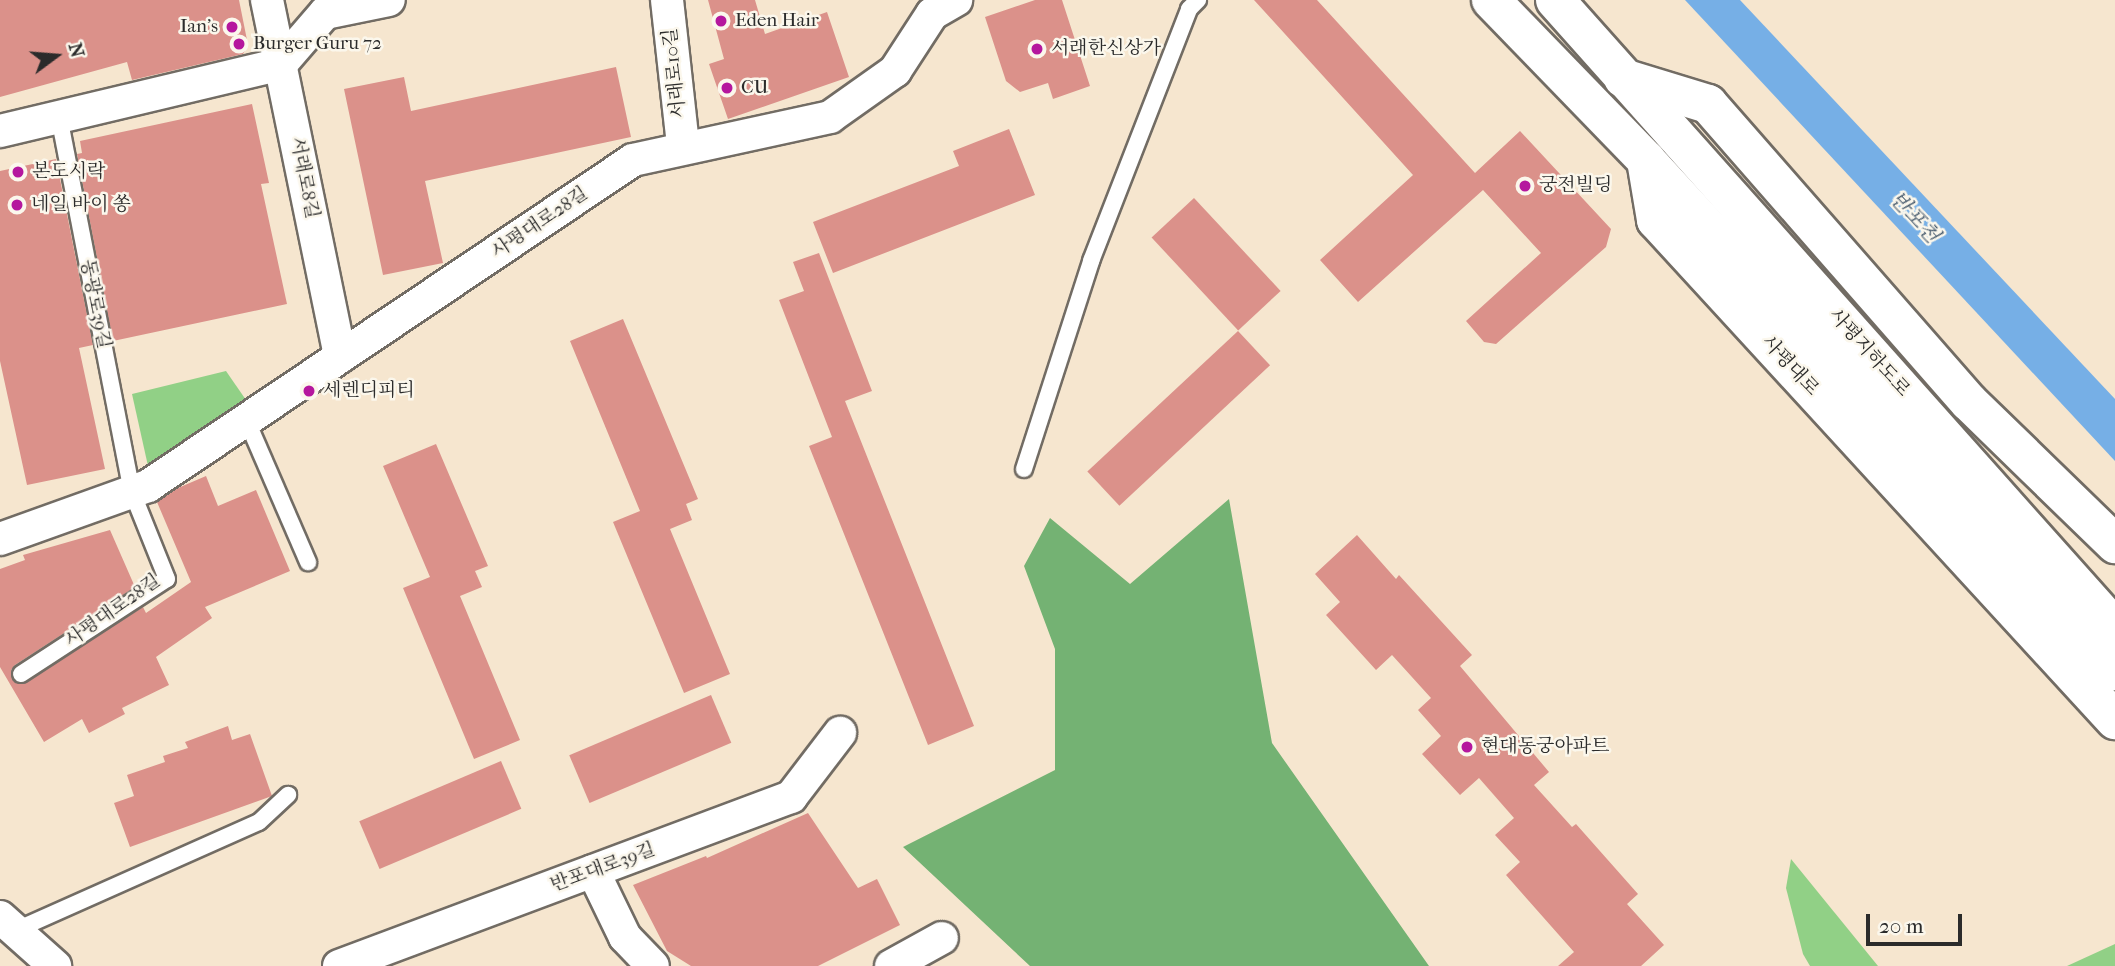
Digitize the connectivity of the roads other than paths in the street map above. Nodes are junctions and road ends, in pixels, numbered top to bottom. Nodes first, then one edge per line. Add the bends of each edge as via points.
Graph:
1 (267, 0) edge
2 (389, 0) edge
3 (667, 0) edge
4 (956, 0) edge
5 (1198, 0) edge
6 (1491, 0) edge
7 (1555, 0) edge
8 (281, 64) junction
9 (1623, 78) junction
10 (59, 117) junction
11 (0, 131) edge
12 (683, 146) junction
13 (1646, 160) junction
14 (340, 357) junction
15 (247, 421) junction
16 (1024, 469) dead end
17 (132, 492) junction
18 (0, 539) edge
19 (2115, 544) edge
20 (309, 562) dead end
21 (2115, 628) edge
22 (2115, 671) edge
23 (21, 674) dead end
24 (2115, 720) edge
25 (840, 733) dead end
26 (288, 795) dead end
27 (593, 871) junction
28 (7, 924) edge
29 (942, 938) dead end
30 (55, 966) edge
31 (339, 966) edge
32 (653, 966) edge
33 (891, 966) edge

1 - 8 street, 서래로8길
2 - 8 street via 325,13
3 - 12 street, 서래로10길
4 - 12 street, 사평대로28길 via 932,14 895,71 830,117
5 - 16 lane via 1189,9 1091,261
6 - 13 main road
7 - 9 main road
8 - 10 street
8 - 14 street, 서래로8길
9 - 19 main road via 1709,104 1969,402
9 - 21 main road, 사평지하도로
10 - 11 street
10 - 17 lane, 동광로39길
12 - 14 street, 사평대로28길 via 633,160
13 - 22 main road, 사평지하도로
13 - 24 main road, 사평대로 via 1656,220
14 - 15 street, 사평대로28길
15 - 17 street, 사평대로28길
15 - 20 lane
17 - 18 street, 사평대로28길
17 - 23 lane, 사평대로28길 via 167,579
25 - 27 street, 반포대로39길 via 792,797
26 - 28 lane via 259,822
27 - 31 street, 반포대로39길
27 - 32 street via 625,937
28 - 30 street
29 - 33 street

